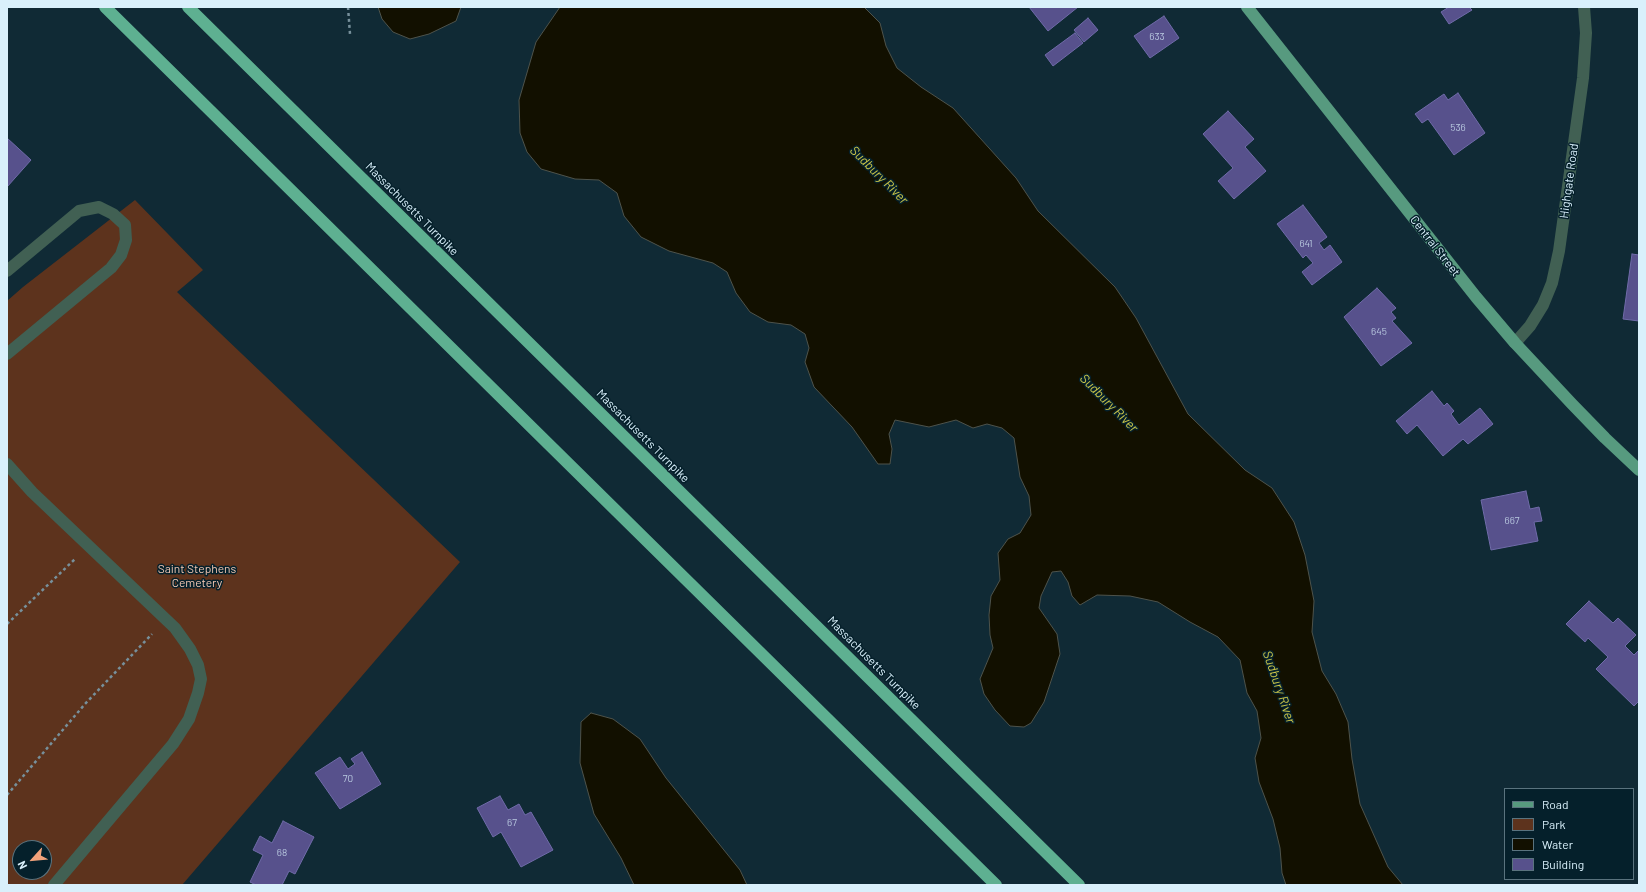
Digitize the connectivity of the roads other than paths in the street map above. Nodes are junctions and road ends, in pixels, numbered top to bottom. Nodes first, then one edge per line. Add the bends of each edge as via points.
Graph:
1 (105, 7) edge
2 (188, 7) edge
3 (1247, 7) edge
4 (1584, 7) edge
5 (7, 271) edge
6 (1515, 343) junction
7 (7, 354) edge
8 (7, 464) edge
9 (1639, 470) edge
10 (54, 885) edge
11 (996, 885) edge
12 (1079, 885) edge

1 - 11 highway
2 - 12 highway, Massachusetts Turnpike
3 - 6 main road, Central Street
4 - 6 street, Highgate Road via 1586,33 1583,78 1556,264 1543,305
5 - 7 street via 80,211 99,207 113,214 125,225 126,240 121,255 111,268
6 - 9 main road, Central Street via 1588,421
8 - 10 street via 32,492 175,628 190,649 198,665 201,679 189,719 173,744

